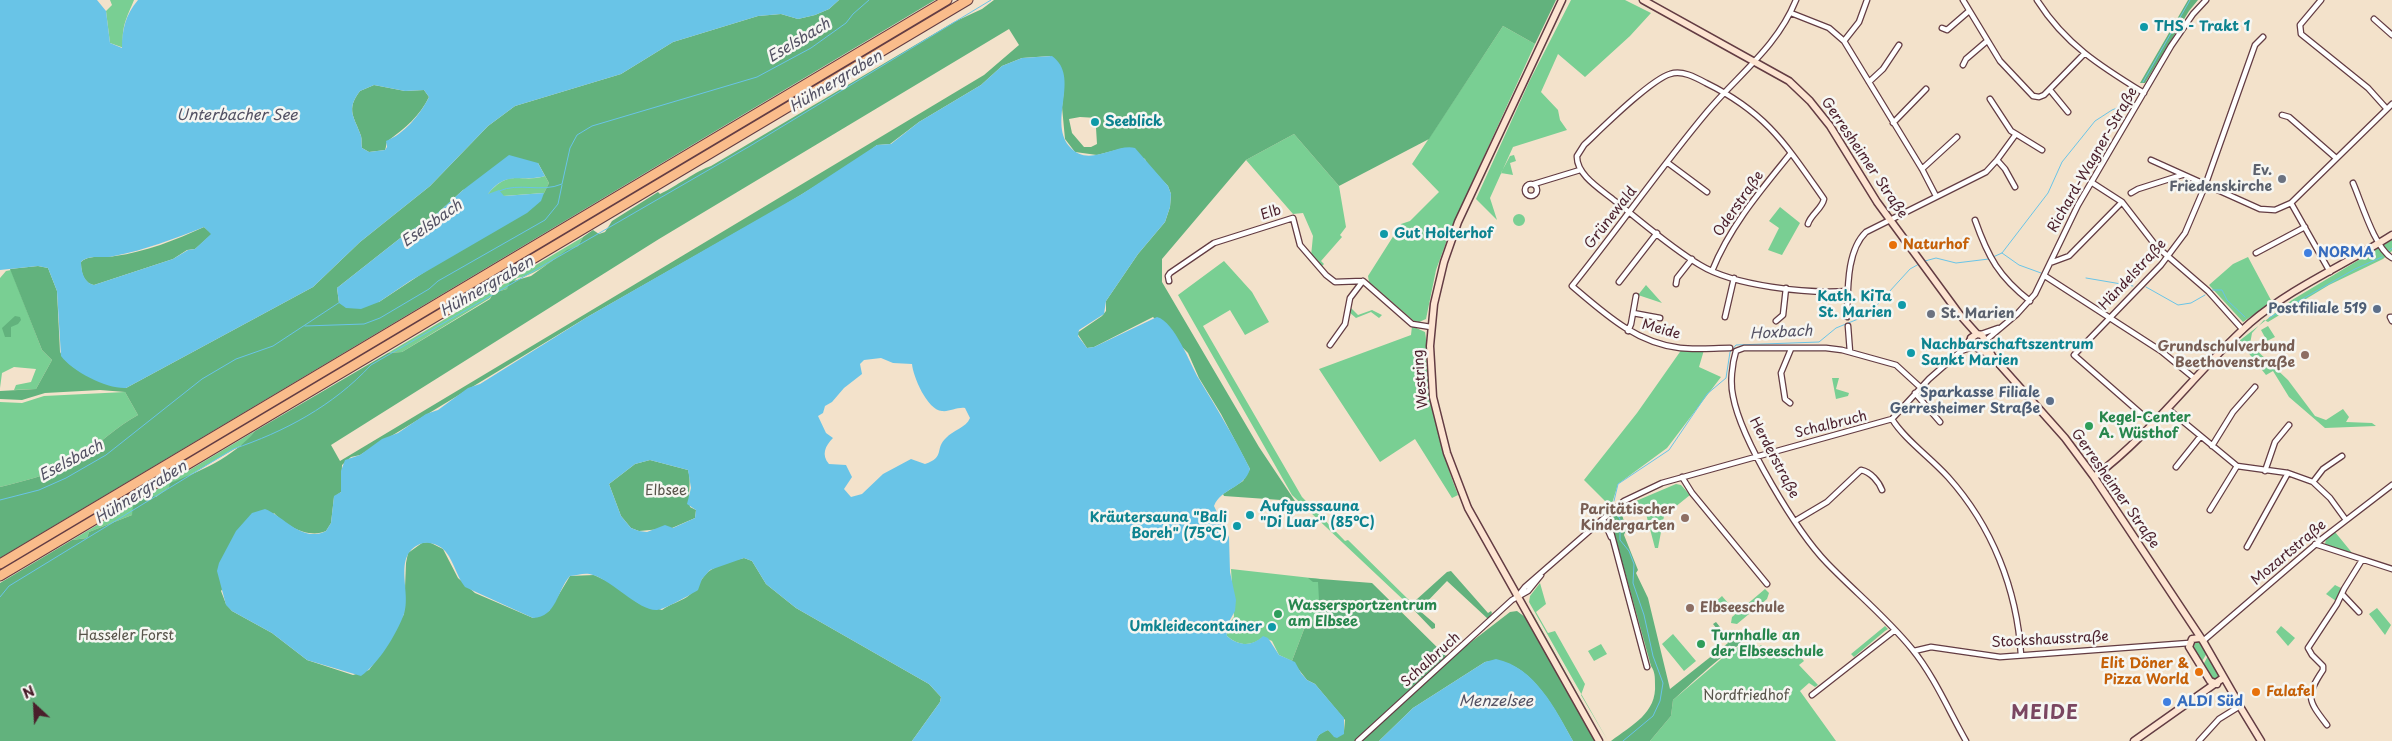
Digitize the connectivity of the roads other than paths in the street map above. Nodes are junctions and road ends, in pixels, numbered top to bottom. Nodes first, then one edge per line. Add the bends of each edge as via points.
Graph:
1 (947, 0) edge
2 (968, 0) edge
3 (1561, 0) edge
4 (1796, 0) edge
5 (1867, 0) edge
6 (1963, 0) edge
7 (2037, 0) edge
8 (2206, 0) edge
9 (2321, 0) edge
10 (1646, 1) edge
11 (1969, 11) junction
12 (1791, 14) junction
13 (2374, 19) dead end
14 (1942, 28) dead end
15 (2392, 35) edge
16 (2263, 36) dead end
17 (1844, 41) junction
18 (1987, 41) junction
19 (1899, 45) dead end
20 (2084, 54) junction
21 (1754, 62) junction
22 (1963, 65) dead end
23 (1869, 82) junction
24 (1926, 90) dead end
25 (2050, 90) junction
26 (1724, 92) junction
27 (2144, 92) junction
28 (1990, 99) dead end
29 (2392, 104) edge
30 (2386, 108) junction
31 (2068, 112) dead end
32 (2282, 115) dead end
33 (1893, 123) junction
34 (2016, 134) junction
35 (1958, 137) dead end
36 (2042, 150) dead end
37 (1791, 153) junction
38 (2336, 158) junction
39 (1998, 160) junction
40 (2151, 160) dead end
41 (1668, 162) junction
42 (1922, 169) junction
43 (1580, 170) junction
44 (2182, 175) junction
45 (2091, 182) junction
46 (2353, 183) dead end
47 (1534, 184) dead end
48 (2205, 186) junction
49 (2015, 187) dead end
50 (1708, 192) dead end
51 (2131, 193) dead end
52 (1936, 196) junction
53 (2122, 202) junction
54 (2292, 203) junction
55 (1630, 212) junction
56 (1890, 219) junction
57 (1975, 220) dead end
58 (1808, 224) dead end
59 (2305, 227) junction
60 (1657, 233) junction
61 (2392, 235) edge
62 (2379, 243) junction
63 (2256, 253) dead end
64 (2168, 257) junction
65 (2392, 258) edge
66 (1692, 259) junction
67 (2050, 263) junction
68 (1712, 271) junction
69 (2330, 272) junction
70 (2045, 276) junction
71 (1734, 278) junction
72 (1363, 281) junction
73 (1170, 282) dead end
74 (1618, 282) dead end
75 (1676, 284) dead end
76 (1572, 286) joint
77 (1786, 288) junction
78 (1848, 290) junction
79 (1636, 296) dead end
80 (2030, 302) junction
81 (1633, 313) junction
82 (1725, 316) dead end
83 (1847, 317) dead end
84 (2110, 317) junction
85 (2392, 317) edge
86 (1660, 318) dead end
87 (1776, 321) dead end
88 (2392, 321) edge
89 (1848, 326) dead end
90 (1431, 327) junction
91 (1999, 327) junction
92 (2243, 330) junction
93 (1628, 331) junction
94 (1975, 336) junction
95 (1985, 342) junction
96 (1330, 345) dead end
97 (1730, 348) dead end
98 (1976, 348) junction
99 (1791, 349) junction
100 (1961, 351) junction
101 (1850, 352) junction
102 (1992, 356) junction
103 (2194, 378) junction
104 (1920, 387) junction
105 (2255, 387) dead end
106 (1915, 393) junction
107 (1790, 403) dead end
108 (2168, 409) junction
109 (1892, 419) junction
110 (1940, 422) dead end
111 (2154, 425) junction
112 (2289, 425) dead end
113 (2200, 436) junction
114 (2212, 446) junction
115 (2342, 456) dead end
116 (1758, 457) junction
117 (2237, 466) junction
118 (2176, 467) dead end
119 (2265, 471) junction
120 (2288, 473) junction
121 (1682, 477) junction
122 (2094, 478) junction
123 (2313, 482) junction
124 (2392, 485) edge
125 (1882, 490) dead end
126 (2210, 510) dead end
127 (1795, 520) junction
128 (2346, 520) junction
129 (1604, 521) junction
130 (2315, 544) junction
131 (2247, 547) dead end
132 (2362, 560) junction
133 (0, 564) edge
134 (2392, 568) edge
135 (0, 576) edge
136 (1767, 584) dead end
137 (2343, 595) junction
138 (1518, 596) junction
139 (2359, 612) dead end
140 (2189, 622) junction
141 (1895, 630) junction
142 (2202, 640) junction
143 (2191, 641) junction
144 (1914, 651) junction
145 (2021, 655) junction
146 (1646, 667) dead end
147 (2210, 681) junction
148 (2221, 682) junction
149 (1812, 695) dead end
150 (2196, 698) junction
151 (2239, 704) junction
152 (2327, 725) dead end
153 (1358, 741) edge
154 (1599, 741) edge
155 (1966, 741) edge
156 (2134, 741) edge
157 (2199, 741) edge
158 (2261, 741) edge

1 - 133 highway
2 - 135 highway
3 - 90 street, Westring via 1458,222 1439,281
4 - 12 street, Grünewald
5 - 17 street via 1859,22
6 - 11 street
7 - 20 street via 2049,18
8 - 27 street, Richard-Wagner-Straße via 2193,14
9 - 30 street via 2299,30 2368,88
10 - 21 street, Gerresheimer Straße
11 - 14 street via 1947,30
11 - 18 street
12 - 17 street via 1829,28
12 - 21 street, Grünewald via 1764,54
13 - 15 street
16 - 48 street, Händelstraße via 2255,45
17 - 23 street
18 - 22 street
18 - 25 street via 2000,61 2034,96 2039,97
19 - 23 street via 1883,69
20 - 25 street
20 - 27 street
21 - 26 street, Grünewald
21 - 56 street, Gerresheimer Straße via 1789,81 1810,100 1834,131
23 - 33 street
24 - 33 street
25 - 31 street
26 - 37 street via 1767,123
26 - 41 street, Grünewald
26 - 43 street via 1684,74 1664,76 1580,149 1577,160
27 - 45 street, Richard-Wagner-Straße
28 - 34 street
29 - 30 street
30 - 38 street
32 - 38 street via 2289,117
33 - 42 street
34 - 36 street
34 - 39 street
35 - 42 street
37 - 58 street via 1824,199
37 - 68 street, Oderstraße via 1740,219
38 - 54 street
39 - 49 street
39 - 52 street via 1980,176
40 - 44 street
41 - 50 street
41 - 55 street, Grünewald
42 - 52 street
43 - 47 street
43 - 55 street
44 - 48 street
44 - 51 street
45 - 53 street
45 - 67 street, Richard-Wagner-Straße
46 - 62 street
48 - 54 street via 2264,210 2275,210
48 - 64 street, Händelstraße via 2185,232
52 - 56 street
53 - 64 street
53 - 67 street via 2070,256
54 - 59 street
55 - 60 street
55 - 76 street, Grünewald
56 - 78 street via 1860,238
56 - 94 street, Gerresheimer Straße
57 - 80 street via 1991,262
59 - 63 street
59 - 69 street
60 - 66 street
60 - 74 street
61 - 62 street
62 - 65 street via 2386,255
62 - 69 street
64 - 84 street, Händelstraße
64 - 92 street via 2208,291
66 - 68 street
66 - 75 street
67 - 70 street, Richard-Wagner-Straße
68 - 71 street
69 - 92 street via 2281,301
70 - 80 street, Richard-Wagner-Straße
70 - 84 street
71 - 77 street
71 - 82 street
72 - 73 street, Elb via 1335,282 1326,275 1300,245 1293,218 1214,243 1170,273
72 - 90 street via 1412,324
72 - 96 street via 1350,298 1345,324
76 - 93 street, Meide
77 - 78 street
77 - 87 street via 1782,315
78 - 83 street
79 - 81 street
80 - 91 street, Richard-Wagner-Straße
81 - 86 street
81 - 93 street
84 - 103 street
84 - 111 street, Händelstraße via 2074,355
85 - 88 street
89 - 101 street
90 - 138 street, Westring via 1432,387 1447,453 1468,508
91 - 94 street, Richard-Wagner-Straße
91 - 95 street, Richard-Wagner-Straße
92 - 103 street
93 - 97 street, Meide via 1670,346
94 - 95 street, Gerresheimer Straße
94 - 98 street
94 - 100 street
95 - 98 street
95 - 102 street, Gerresheimer Straße
98 - 100 street
98 - 102 street, Gerresheimer Straße
99 - 101 street via 1826,348
99 - 107 street via 1781,379 1785,399
99 - 116 street, Herderstraße via 1744,348 1736,351 1732,395
100 - 104 street
101 - 104 street via 1896,365
102 - 122 street, Gerresheimer Straße via 2065,438
103 - 108 street
104 - 106 street
105 - 114 street via 2233,412
106 - 109 street
106 - 110 street
108 - 111 street
108 - 113 street
109 - 116 street, Schalbruch
109 - 145 street via 1959,490 1984,528 2014,599
111 - 122 street
112 - 119 street via 2275,442
113 - 114 street
113 - 118 street
114 - 117 street
115 - 123 street via 2323,469
116 - 121 street, Schalbruch
116 - 127 street, Herderstraße
117 - 119 street
117 - 126 street
119 - 120 street
120 - 123 street
120 - 131 street
121 - 129 street, Schalbruch via 1624,501
121 - 136 street
122 - 140 street, Gerresheimer Straße
123 - 128 street
124 - 128 street, Mozartstraße
125 - 127 street via 1878,482 1861,470 1830,499
127 - 141 street, Herderstraße via 1826,562
128 - 130 street, Mozartstraße
129 - 138 street, Schalbruch
129 - 146 street via 1610,528
130 - 132 street
130 - 142 street, Mozartstraße
132 - 134 street
132 - 137 street
137 - 139 street
137 - 152 street via 2308,648 2323,670 2310,694 2314,708
138 - 153 street, Schalbruch
138 - 154 street, Westring
140 - 142 street, Gerresheimer Straße
140 - 143 street, Gerresheimer Straße
141 - 144 street, Herderstraße
141 - 149 street
142 - 143 street
142 - 148 street, Gerresheimer Straße
143 - 145 street, Stockshausstraße
143 - 147 street, Gerresheimer Straße via 2192,653
144 - 145 street, Stockshausstraße via 1931,647 2000,657
144 - 155 street, Herderstraße
147 - 148 street
147 - 150 street
148 - 150 street
148 - 151 street, Gerresheimer Straße via 2234,692
150 - 156 street
151 - 157 street
151 - 158 street, Gerresheimer Straße

